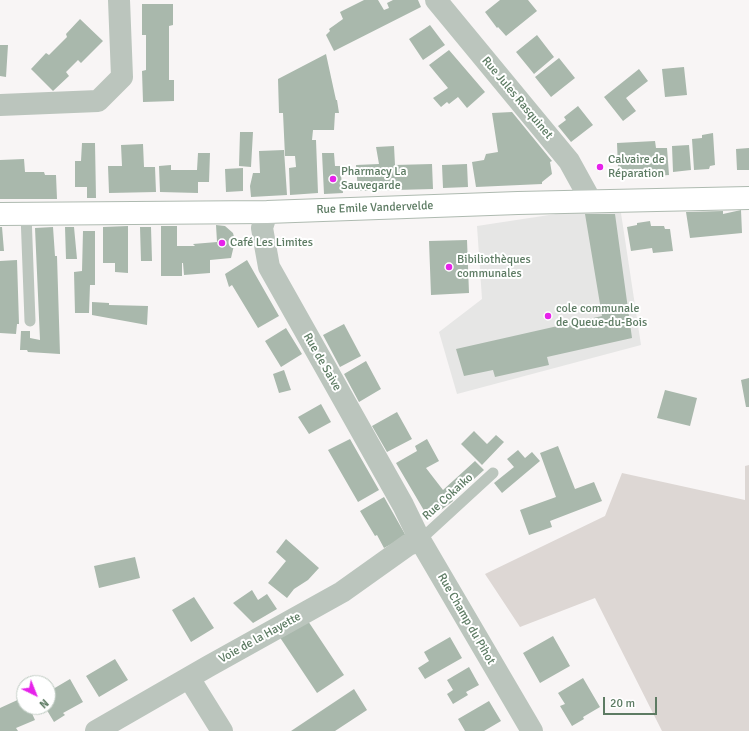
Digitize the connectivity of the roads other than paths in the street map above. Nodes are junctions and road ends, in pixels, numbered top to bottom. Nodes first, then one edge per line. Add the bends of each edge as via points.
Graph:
1 (119, 0) edge
2 (436, 0) edge
3 (0, 105) edge
4 (749, 198) edge
5 (591, 202) junction
6 (267, 212) junction
7 (0, 214) edge
8 (26, 214) junction
9 (30, 321) dead end
10 (494, 473) dead end
11 (403, 505) joint
12 (420, 540) junction
13 (189, 678) junction
14 (96, 731) edge
15 (222, 731) edge
16 (532, 731) edge

1 - 3 street via 122,77 98,101
2 - 5 street, Rue Jules Rasquinet via 569,161
4 - 5 street, Rue Emile Vandervelde
5 - 6 street, Rue Emile Vandervelde
6 - 8 street, Rue Emile Vandervelde
6 - 11 street, Rue de Saive via 262,228 269,267
7 - 8 street, Rue Emile Vandervelde
8 - 9 lane
10 - 12 lane, Rue Cokaiko
11 - 12 street, Rue Champ du Pihot
12 - 13 street, Voie de la Hayette via 408,545 342,592
12 - 16 street, Rue Champ du Pihot
13 - 14 street, Voie de la Hayette
13 - 15 street

